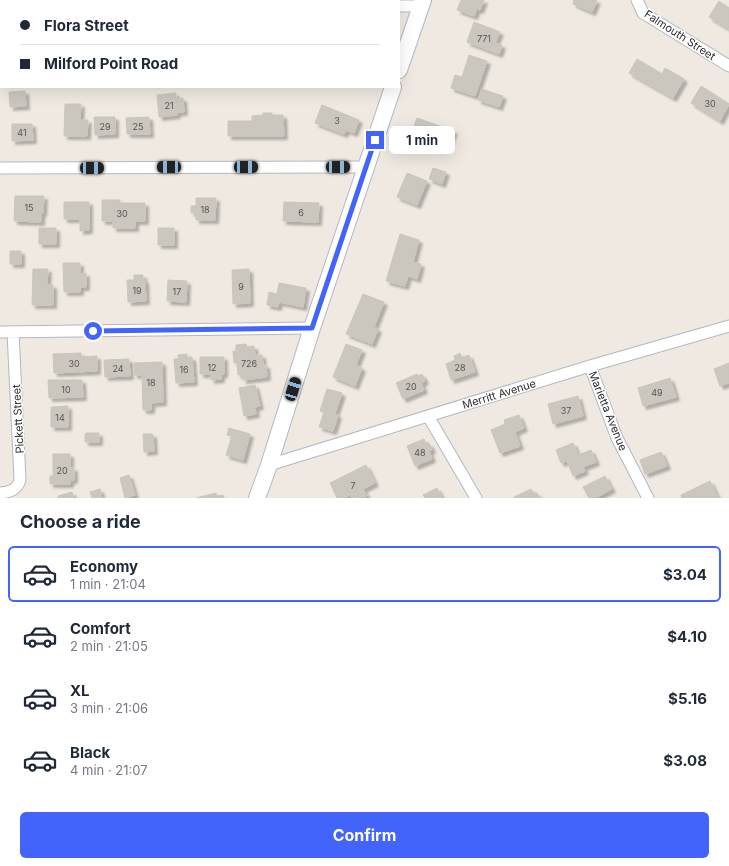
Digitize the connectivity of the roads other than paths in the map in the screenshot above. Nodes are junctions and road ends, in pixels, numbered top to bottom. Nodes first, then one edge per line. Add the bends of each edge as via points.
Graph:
1 (637, 0) edge
2 (422, 3) edge
3 (400, 6) edge
4 (729, 66) edge
5 (400, 67) edge
6 (393, 88) edge
7 (366, 167) junction
8 (0, 168) edge
9 (729, 326) edge
10 (312, 328) junction
11 (0, 332) edge
12 (13, 332) junction
13 (590, 366) junction
14 (428, 416) junction
15 (269, 465) junction
16 (0, 493) edge
17 (257, 498) edge
18 (476, 498) edge
19 (648, 498) edge

1 - 4 street, Falmouth Street via 643,13
2 - 3 street
2 - 5 main road
6 - 7 main road
7 - 8 street
7 - 10 main road
9 - 13 street, Merritt Avenue
10 - 12 street
10 - 15 main road
11 - 12 street
12 - 16 street, Pickett Street via 20,480 16,488
13 - 14 street, Merritt Avenue
13 - 19 street, Marietta Avenue via 617,438
14 - 15 street, Merritt Avenue
14 - 18 street
15 - 17 main road

